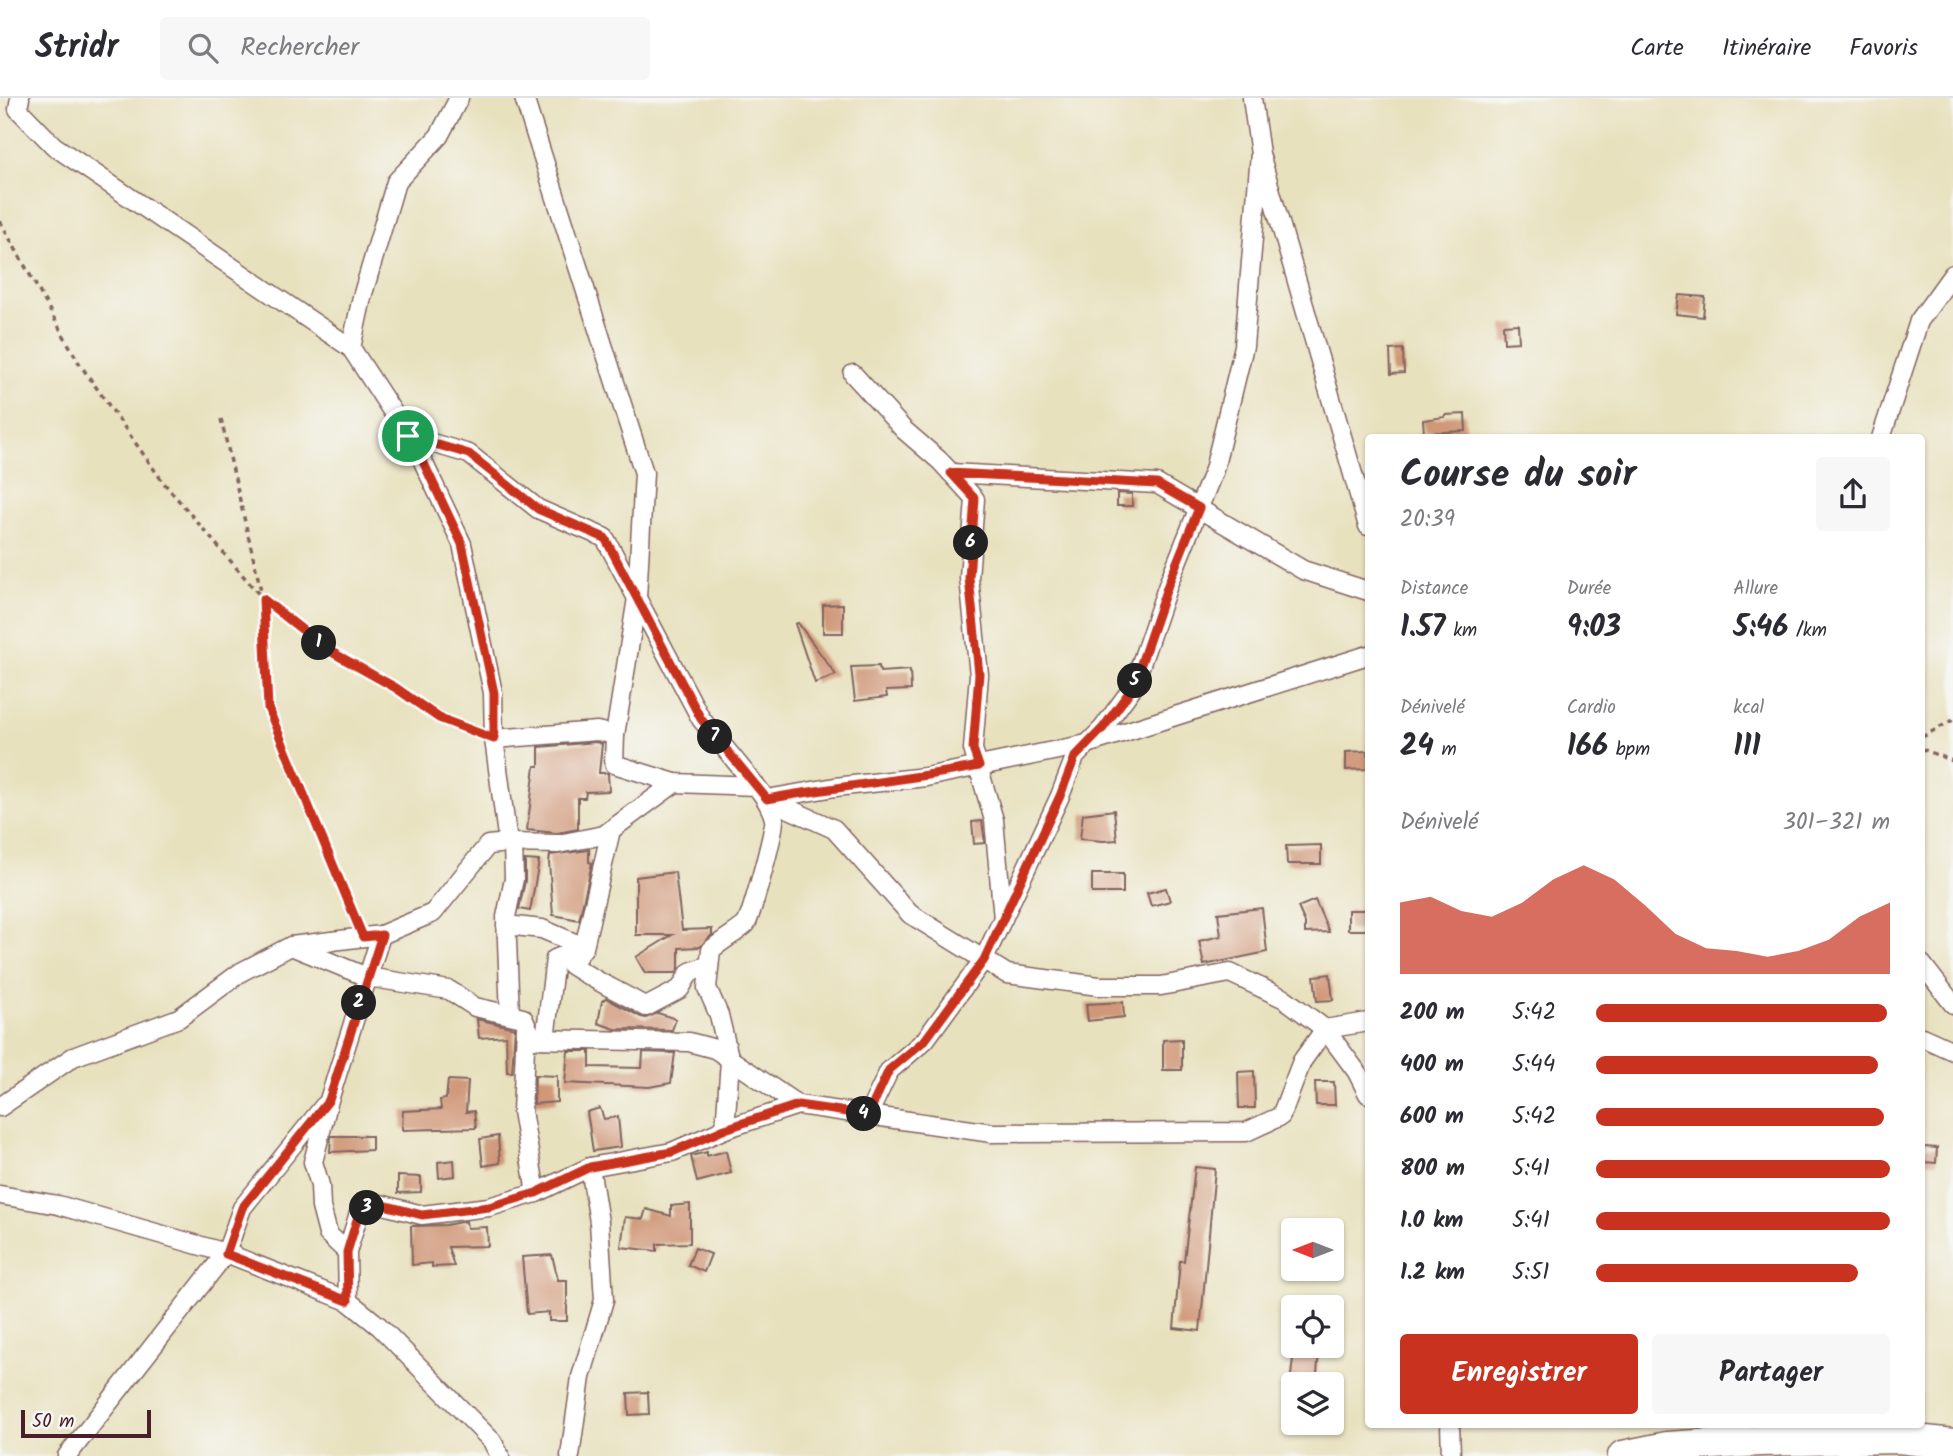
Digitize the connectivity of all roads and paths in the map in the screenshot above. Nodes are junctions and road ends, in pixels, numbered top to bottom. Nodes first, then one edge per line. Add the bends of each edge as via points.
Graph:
1 (20, 98) edge
2 (459, 98) edge
3 (524, 98) edge
4 (1252, 98) edge
5 (1260, 154) junction
6 (0, 221) edge
7 (1953, 274) edge
8 (351, 348) junction
9 (853, 374) dead end
10 (222, 419) dead end
11 (1882, 434) edge
12 (408, 436) junction
13 (951, 473) junction
14 (1199, 508) junction
15 (1365, 516) edge
16 (1365, 590) edge
17 (637, 598) junction
18 (263, 599) junction
19 (1365, 656) edge
20 (1953, 720) edge
21 (615, 735) junction
22 (1925, 735) edge
23 (494, 739) junction
24 (1087, 744) junction
25 (1925, 750) edge
26 (1953, 761) edge
27 (979, 766) junction
28 (675, 783) junction
29 (762, 793) junction
30 (611, 830) junction
31 (511, 843) junction
32 (1003, 919) junction
33 (506, 925) junction
34 (382, 935) junction
35 (363, 937) junction
36 (291, 946) junction
37 (584, 947) junction
38 (984, 960) junction
39 (709, 965) junction
40 (1925, 968) edge
41 (367, 977) junction
42 (1953, 1004) edge
43 (510, 1015) junction
44 (1365, 1022) edge
45 (526, 1025) junction
46 (1325, 1028) junction
47 (1925, 1038) edge
48 (545, 1039) junction
49 (1953, 1051) edge
50 (730, 1061) junction
51 (1365, 1088) edge
52 (329, 1100) junction
53 (798, 1105) junction
54 (0, 1107) edge
55 (868, 1115) junction
56 (725, 1129) junction
57 (590, 1167) junction
58 (536, 1193) junction
59 (0, 1195) edge
60 (347, 1252) junction
61 (226, 1254) junction
62 (348, 1301) junction
63 (1450, 1428) edge
64 (1953, 1444) edge
65 (67, 1456) edge
66 (500, 1456) edge
67 (570, 1456) edge
68 (1451, 1456) edge
69 (1623, 1456) edge

1 - 8 street via 18,108 54,146
2 - 8 street via 439,136 396,181
3 - 17 street via 644,473
4 - 5 street
5 - 14 street via 1244,346 1214,470
5 - 15 street
6 - 18 path via 79,363 163,482
7 - 11 street via 1919,321
8 - 12 street
9 - 13 street
10 - 18 path
12 - 17 street via 469,454 538,509 605,538
12 - 23 street via 462,544 494,693
13 - 14 street via 1157,484
13 - 27 street via 975,499 969,578 979,674 973,749
14 - 16 street via 1303,570
14 - 24 street via 1133,687
17 - 21 street
17 - 29 street via 701,719
18 - 23 path via 328,650 439,718
18 - 35 path via 268,708
19 - 24 street
20 - 22 path
21 - 23 street via 597,731
21 - 28 street via 614,764
23 - 31 street
24 - 27 street
24 - 32 street via 1075,757
25 - 26 path
27 - 29 street via 926,777
27 - 32 street via 994,820
28 - 29 street
28 - 30 street
29 - 38 street via 834,829 910,914
29 - 39 street via 775,822 752,908 745,925 710,950
30 - 31 street via 558,844
30 - 37 street
31 - 33 street via 514,879
31 - 34 street via 488,845 433,913
32 - 38 street
33 - 37 street via 542,929
33 - 43 street
34 - 35 street
34 - 41 street
35 - 36 street
36 - 41 street
36 - 54 street via 241,972 179,1018 73,1057
37 - 39 street via 571,965 646,1007 680,989 691,972
37 - 48 street via 555,960
38 - 46 street via 1007,974 1099,986 1161,986 1230,973 1285,999
38 - 55 street via 925,1040 889,1070
39 - 50 street via 706,988 719,1015
40 - 42 street
41 - 43 street via 449,990 475,1007
41 - 52 street
43 - 45 street via 523,1018
44 - 46 street
45 - 48 street via 533,1039
45 - 58 street via 522,1111
46 - 51 street
46 - 55 street via 1302,1061 1281,1116 1247,1132 992,1133
47 - 49 street
48 - 50 street via 689,1042 715,1049
50 - 53 street
50 - 56 street
52 - 60 street via 313,1162 328,1234
52 - 61 street via 242,1208
53 - 55 street
53 - 56 street
56 - 57 street via 672,1152
57 - 58 street
57 - 67 street via 604,1300 581,1377
58 - 60 street via 489,1207 422,1215 376,1203 359,1213
59 - 61 street via 58,1205
60 - 62 street
61 - 62 street
61 - 65 street
62 - 66 street via 379,1326 492,1441
63 - 68 street
64 - 69 highway via 1898,1438 1760,1441 1667,1447

